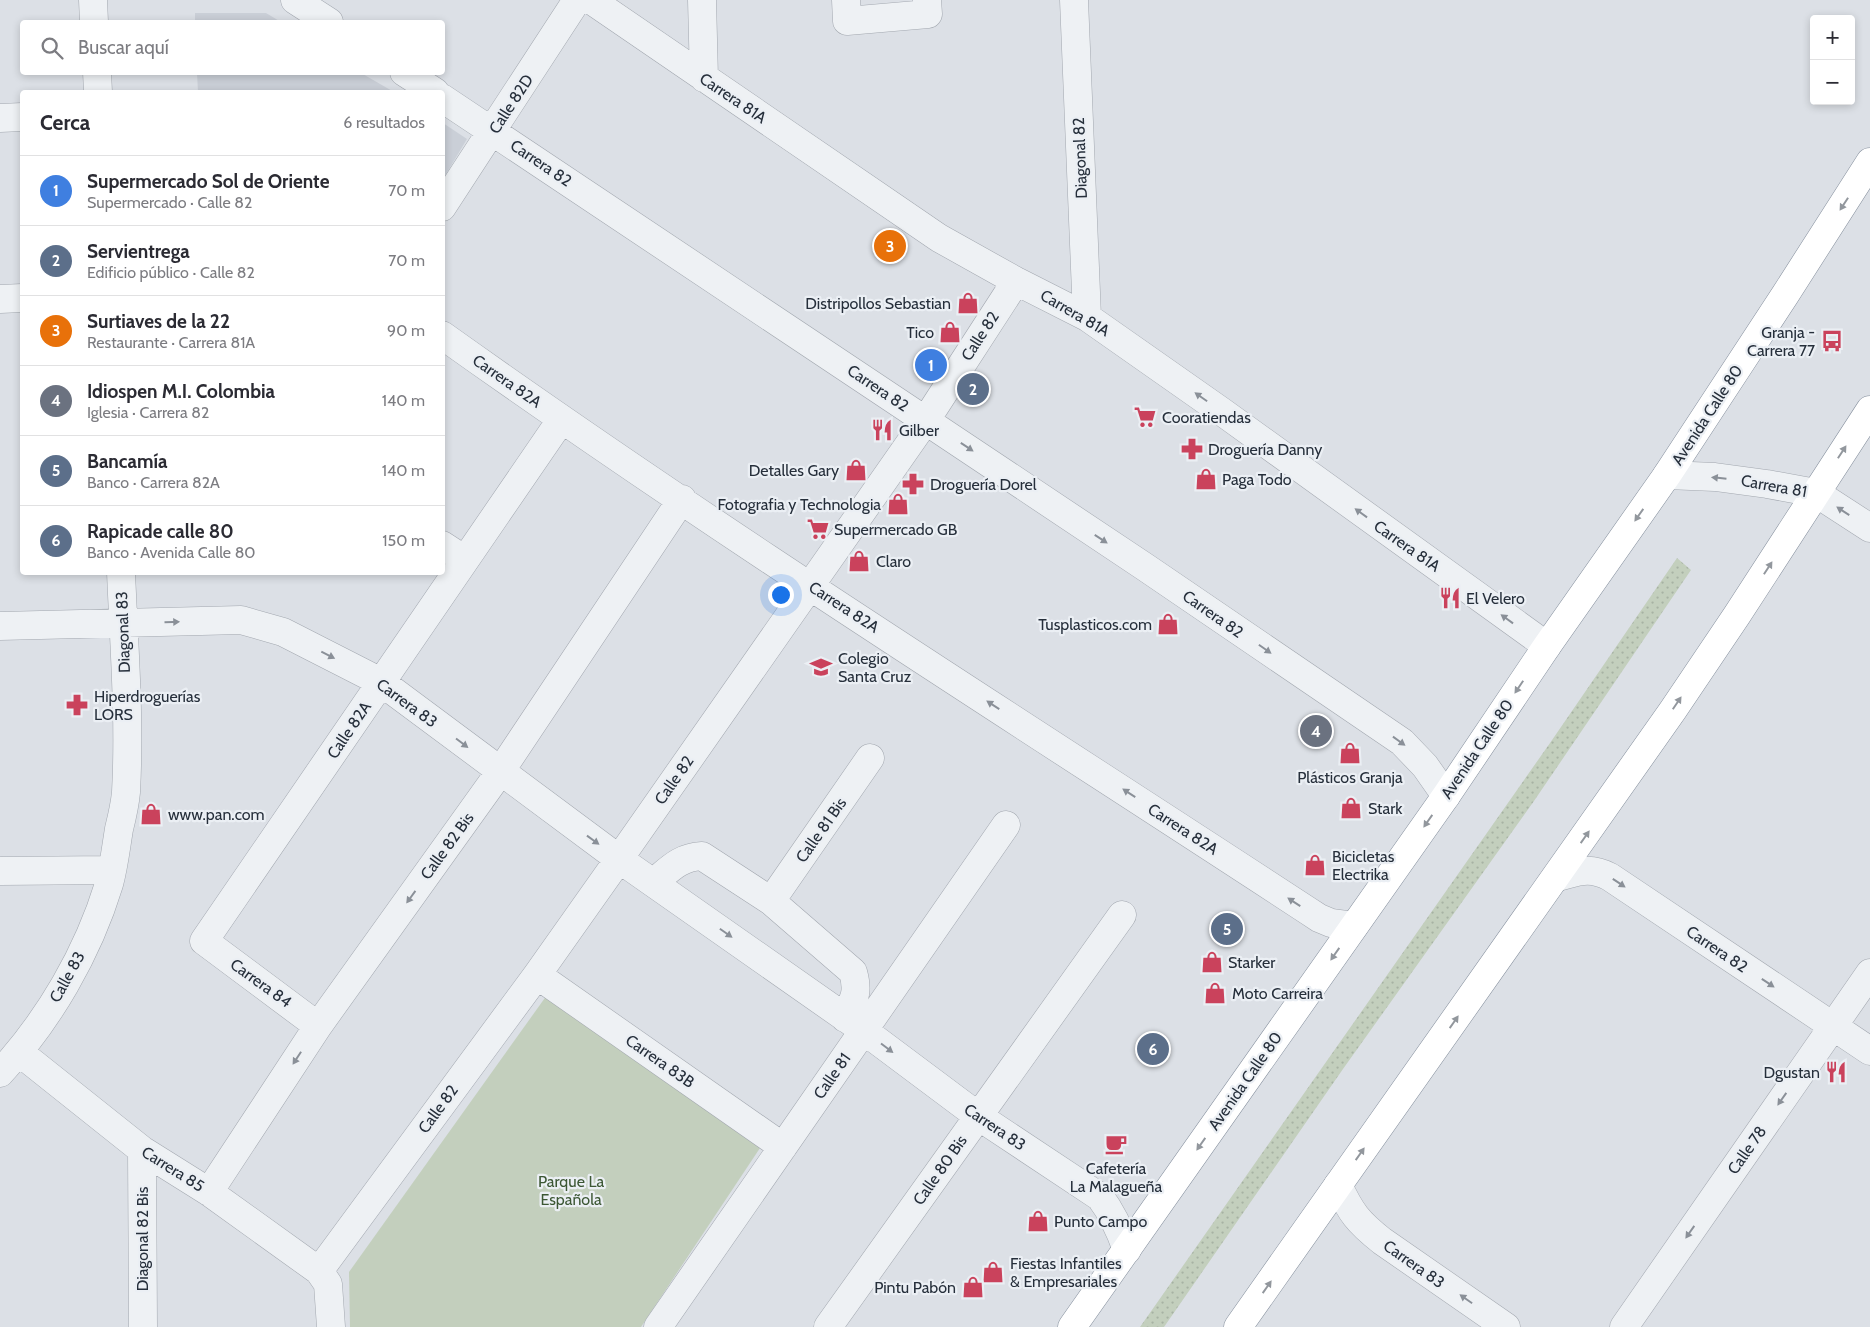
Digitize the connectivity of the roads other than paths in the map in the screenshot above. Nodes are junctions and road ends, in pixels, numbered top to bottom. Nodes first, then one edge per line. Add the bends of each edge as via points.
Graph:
1 (93, 0) edge
2 (295, 0) edge
3 (577, 0) edge
4 (591, 0) edge
5 (702, 0) edge
6 (1074, 0) edge
7 (927, 7) edge
8 (846, 10) edge
9 (94, 20) edge
10 (326, 20) edge
11 (97, 75) edge
12 (409, 75) edge
13 (704, 78) junction
14 (98, 90) edge
15 (432, 90) edge
16 (445, 100) edge
17 (20, 117) edge
18 (0, 118) edge
19 (493, 131) junction
20 (1870, 162) edge
21 (445, 203) edge
22 (1016, 280) junction
23 (20, 298) edge
24 (0, 300) edge
25 (1087, 317) junction
26 (445, 337) edge
27 (1870, 410) edge
28 (561, 420) junction
29 (926, 420) junction
30 (1667, 475) junction
31 (1816, 493) junction
32 (682, 500) junction
33 (1870, 528) edge
34 (445, 547) edge
35 (465, 560) junction
36 (121, 575) edge
37 (811, 586) junction
38 (123, 623) junction
39 (0, 626) edge
40 (1547, 646) junction
41 (381, 682) junction
42 (870, 758) dead end
43 (500, 772) junction
44 (1446, 796) junction
45 (1006, 825) dead end
46 (619, 859) junction
47 (112, 870) junction
48 (0, 871) edge
49 (1557, 877) junction
50 (654, 882) junction
51 (772, 901) junction
52 (1122, 915) dead end
53 (1354, 926) junction
54 (204, 941) joint
55 (1870, 972) edge
56 (537, 975) junction
57 (854, 1024) junction
58 (318, 1026) junction
59 (1833, 1026) junction
60 (20, 1052) junction
61 (1870, 1052) edge
62 (0, 1073) edge
63 (978, 1116) junction
64 (783, 1147) junction
65 (142, 1150) junction
66 (1338, 1185) junction
67 (209, 1192) junction
68 (1126, 1250) junction
69 (324, 1277) junction
70 (143, 1327) edge
71 (331, 1327) edge
72 (658, 1327) edge
73 (828, 1327) edge
74 (1072, 1327) edge
75 (1238, 1327) edge
76 (1506, 1327) edge
77 (1624, 1327) edge

1 - 9 street
2 - 10 street
3 - 19 street, Calle 82D
4 - 13 street, Carrera 81A
5 - 13 street
6 - 25 street, Diagonal 82
7 - 8 street
11 - 14 street
12 - 15 street
13 - 22 street, Carrera 81A via 939,238
16 - 19 street, Carrera 82
17 - 18 street
19 - 21 street, Calle 82D
19 - 29 street, Carrera 82
20 -> 30 highway, Avenida Calle 80
22 - 25 street, Carrera 81A
22 - 29 street, Calle 82
23 - 24 street
40 -> 25 street, Carrera 81A
26 - 28 street, Carrera 82A
31 -> 27 highway
28 - 32 street, Carrera 82A
28 - 35 street, Calle 82A
29 - 37 street, Calle 82
29 -> 44 street, Carrera 82 via 1402,742 1426,766
31 -> 30 street, Carrera 81 via 1715,477
30 -> 40 highway, Avenida Calle 80
33 -> 31 street, Carrera 81
49 -> 31 highway via 1716,646
32 - 37 street, Carrera 82A
32 - 43 street, Calle 82 Bis
34 - 35 street
35 - 41 street, Calle 82A
36 - 38 street, Diagonal 83
37 - 46 street, Calle 82
53 -> 37 street, Carrera 82A via 1319,918
38 - 39 street, Carrera 83
38 -> 41 street, Carrera 83 via 241,620 283,632
38 - 47 street, Diagonal 83 via 126,793
40 -> 44 highway, Avenida Calle 80
41 -> 43 street, Carrera 83
41 - 54 street, Calle 82A
42 - 51 street, Calle 81 Bis
43 -> 46 street, Carrera 83
43 -> 58 street, Calle 82 Bis
44 -> 53 highway, Avenida Calle 80
45 - 57 street, Calle 81
46 - 50 street, Carrera 83
46 - 56 street, Calle 82
47 - 48 street
47 - 60 street, Calle 83 via 84,947 56,998
49 -> 59 street, Carrera 82 via 1583,871 1598,871 1610,877
66 -> 49 highway
50 - 51 street via 678,862 690,856 702,856
50 -> 57 street, Carrera 83
51 - 57 street via 853,972 857,985
52 - 63 street, Calle 80 Bis
53 -> 68 highway, Avenida Calle 80
54 - 58 street, Carrera 84
55 - 59 street, Calle 78
56 - 64 street, Carrera 83B
56 - 69 street, Calle 82
57 -> 63 street, Carrera 83
57 - 64 street, Calle 81
58 -> 67 street, Calle 82 Bis
59 - 61 street, Carrera 82
59 -> 77 street, Calle 78
60 - 62 street, Calle 83
60 - 65 street, Carrera 85
63 - 68 street, Carrera 83 via 1100,1197 1118,1225
63 - 73 street, Calle 80 Bis
64 - 72 street, Calle 81
65 - 67 street, Carrera 85
65 - 70 street, Diagonal 82 Bis
75 -> 66 highway
76 -> 66 street, Carrera 83 via 1364,1226 1349,1210
67 - 69 street, Carrera 85
68 - 74 highway, Avenida Calle 80
69 - 71 street

